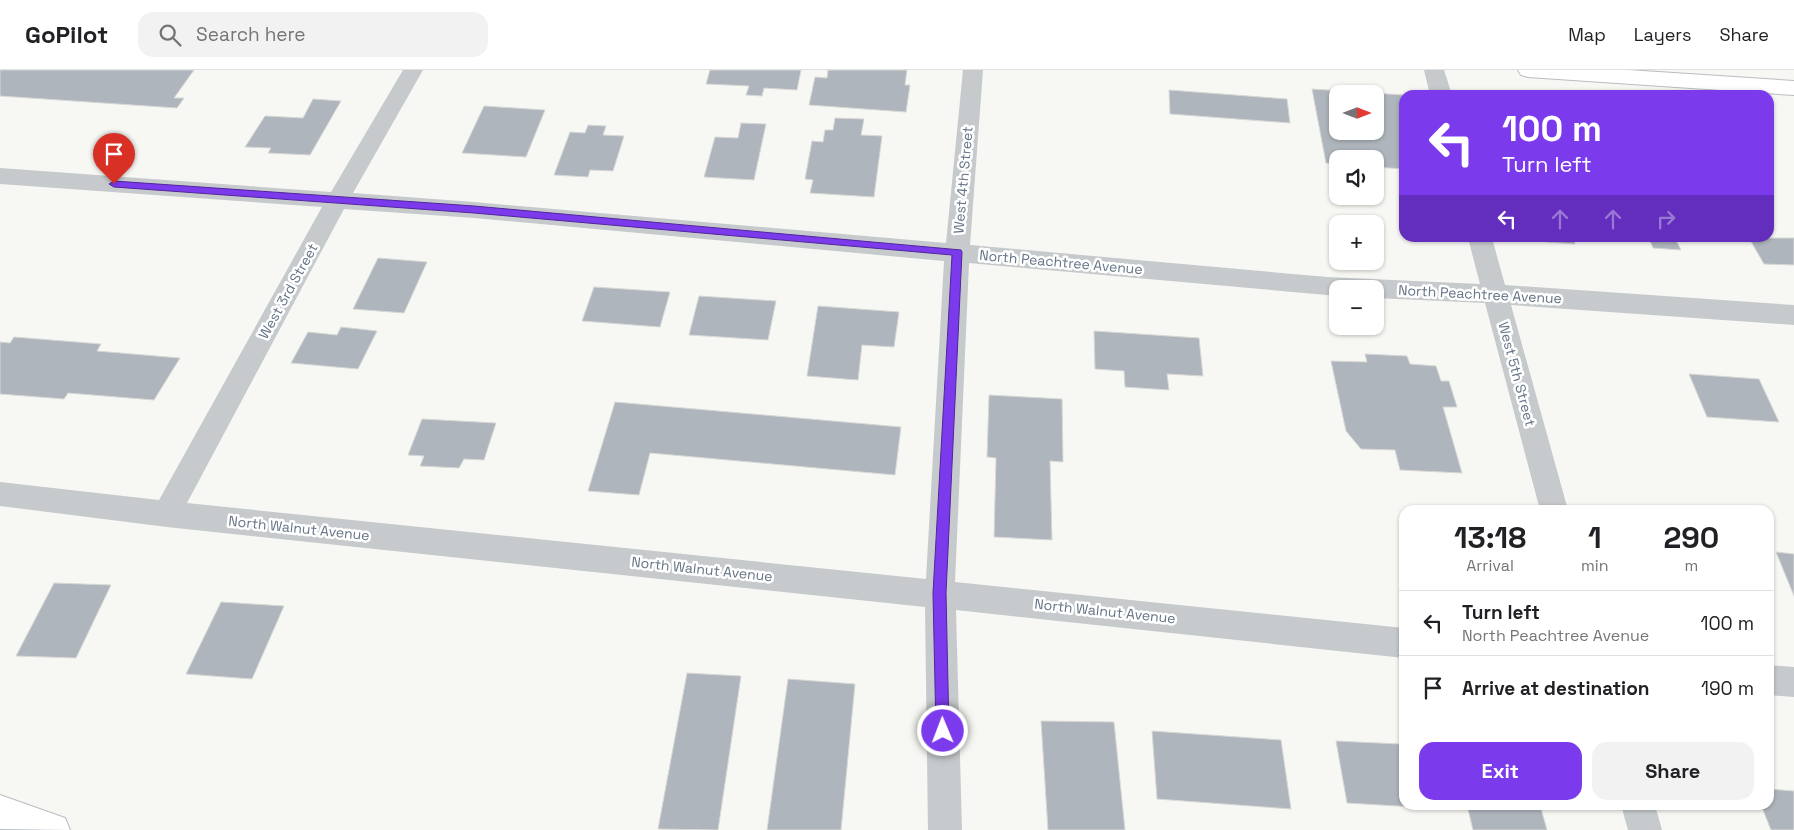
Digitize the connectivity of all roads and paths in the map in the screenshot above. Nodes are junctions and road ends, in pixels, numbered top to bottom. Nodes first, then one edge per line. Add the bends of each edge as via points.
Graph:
1 (413, 70) edge
2 (973, 70) edge
3 (1434, 70) edge
4 (1528, 70) edge
5 (1794, 88) edge
6 (1440, 90) edge
7 (0, 176) edge
8 (338, 199) junction
9 (1481, 242) edge
10 (957, 252) junction
11 (1495, 294) junction
12 (1794, 315) edge
13 (0, 494) edge
14 (1553, 505) edge
15 (167, 514) junction
16 (940, 593) junction
17 (1399, 642) edge
18 (1774, 680) edge
19 (1794, 682) edge
20 (1640, 810) edge
21 (0, 812) edge
22 (53, 830) edge
23 (945, 830) edge
24 (1646, 830) edge

1 - 8 street, West 3rd Street
2 - 10 street, West 4th Street
3 - 6 street
4 - 5 street
7 - 8 street, North Peachtree Avenue
8 - 10 street, North Peachtree Avenue
8 - 15 street, West 3rd Street
9 - 11 street, West 5th Street
10 - 11 street, North Peachtree Avenue via 1328,286
10 - 16 street, West 4th Street
11 - 12 street, North Peachtree Avenue
11 - 14 street, West 5th Street
13 - 15 street, North Walnut Avenue
15 - 16 street, North Walnut Avenue
16 - 17 street, North Walnut Avenue
16 - 23 street, West 4th Street
18 - 19 street
20 - 24 street
21 - 22 street

